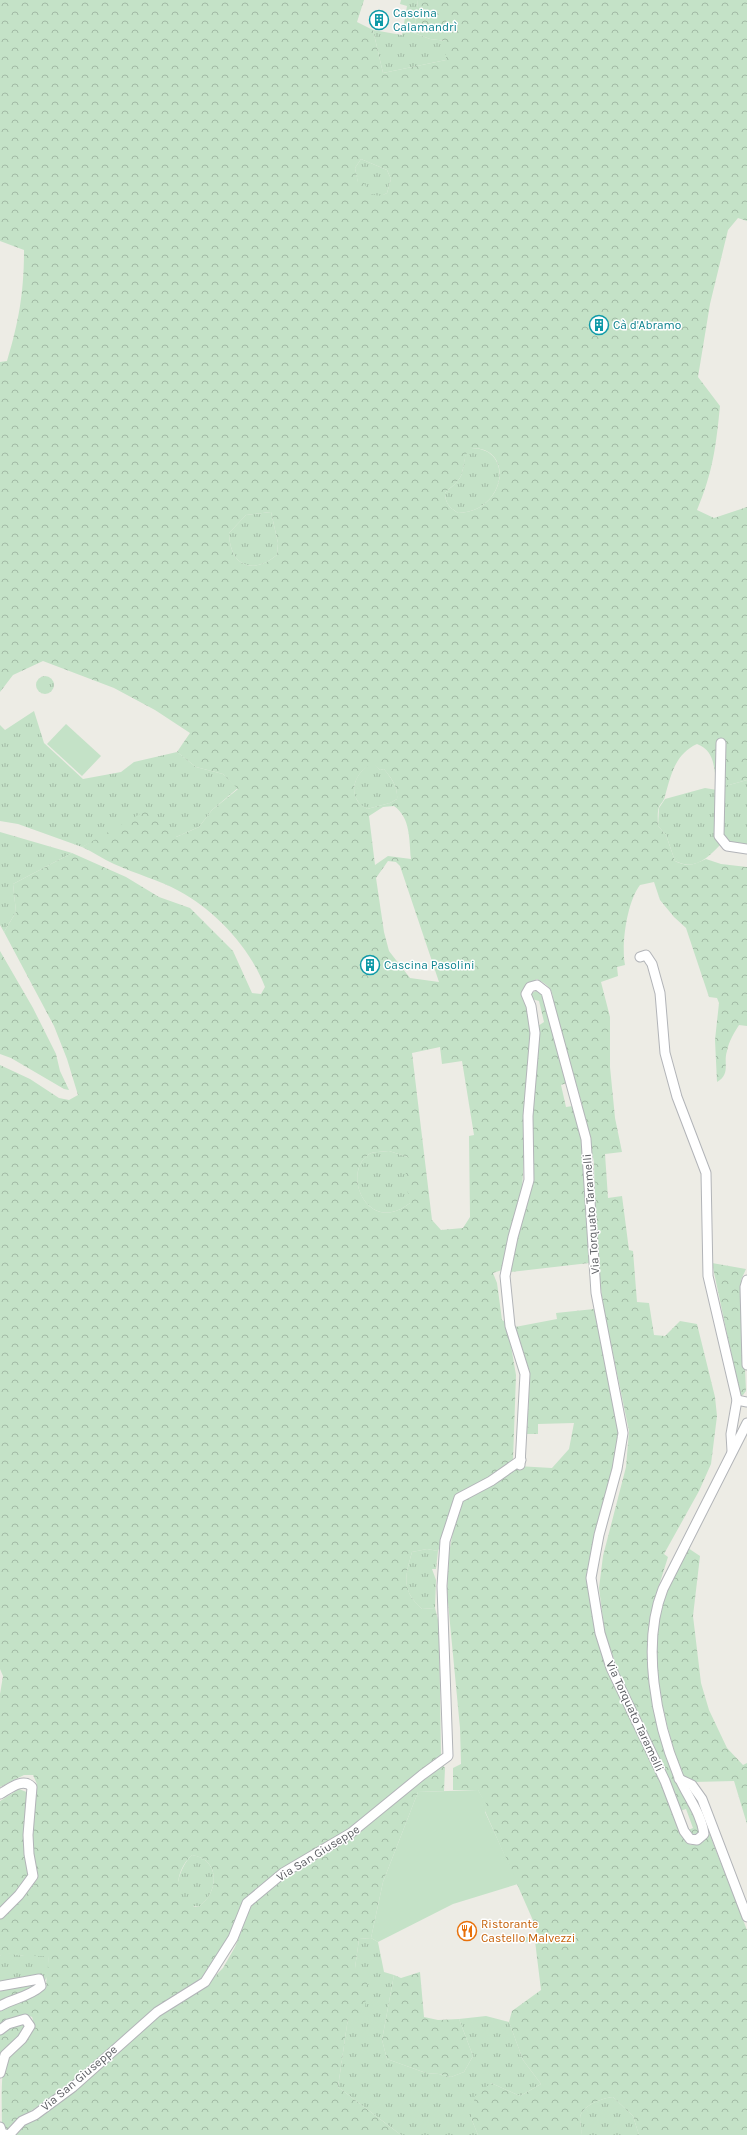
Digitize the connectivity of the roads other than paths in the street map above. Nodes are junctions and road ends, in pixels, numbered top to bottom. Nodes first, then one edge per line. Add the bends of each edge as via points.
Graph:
1 (721, 743) dead end
2 (747, 849) edge
3 (640, 957) dead end
4 (747, 1280) edge
5 (747, 1365) edge
6 (737, 1400) junction
7 (747, 1402) edge
8 (747, 1422) edge
9 (732, 1452) junction
10 (448, 1756) joint
11 (679, 1778) junction
12 (0, 1794) edge
13 (0, 1914) edge
14 (747, 1917) edge
15 (0, 1986) edge
16 (0, 2006) edge
17 (0, 2030) edge
18 (0, 2073) edge
19 (0, 2128) edge
20 (9, 2135) edge

1 - 2 street via 719,836 727,846
3 - 6 street, Via Torquato Taramelli via 646,955 652,964 660,993 665,1053 677,1096 706,1173 708,1276
4 - 5 street
6 - 7 street
6 - 9 street, Via Torquato Taramelli via 731,1434
8 - 9 street, Via Torquato Taramelli
9 - 11 street, Via Torquato Taramelli via 658,1602 652,1647 654,1679 664,1736
10 - 11 street, Via Torquato Taramelli via 442,1586 445,1541 459,1498 520,1463 525,1374 510,1326 505,1276 529,1180 528,1116 535,1033 531,1006 526,994 530,987 537,985 546,992 586,1139 596,1293 623,1433 591,1578 600,1632 611,1668 665,1781 684,1831 690,1839 697,1840 704,1834 702,1825
10 - 20 street, Via San Giuseppe via 351,1833 283,1873 247,1903 233,1938 205,1982 157,2012 73,2087 35,2115 22,2121
11 - 14 street, Via Torquato Taramelli via 692,1785 702,1800
12 - 13 street via 23,1782 32,1786 28,1835 33,1876
15 - 16 street via 39,1979 41,1986 32,1994 10,2000
17 - 18 street via 8,2024 25,2019 30,2026 22,2039 5,2055
19 - 20 street, Via San Giuseppe via 2,2133

